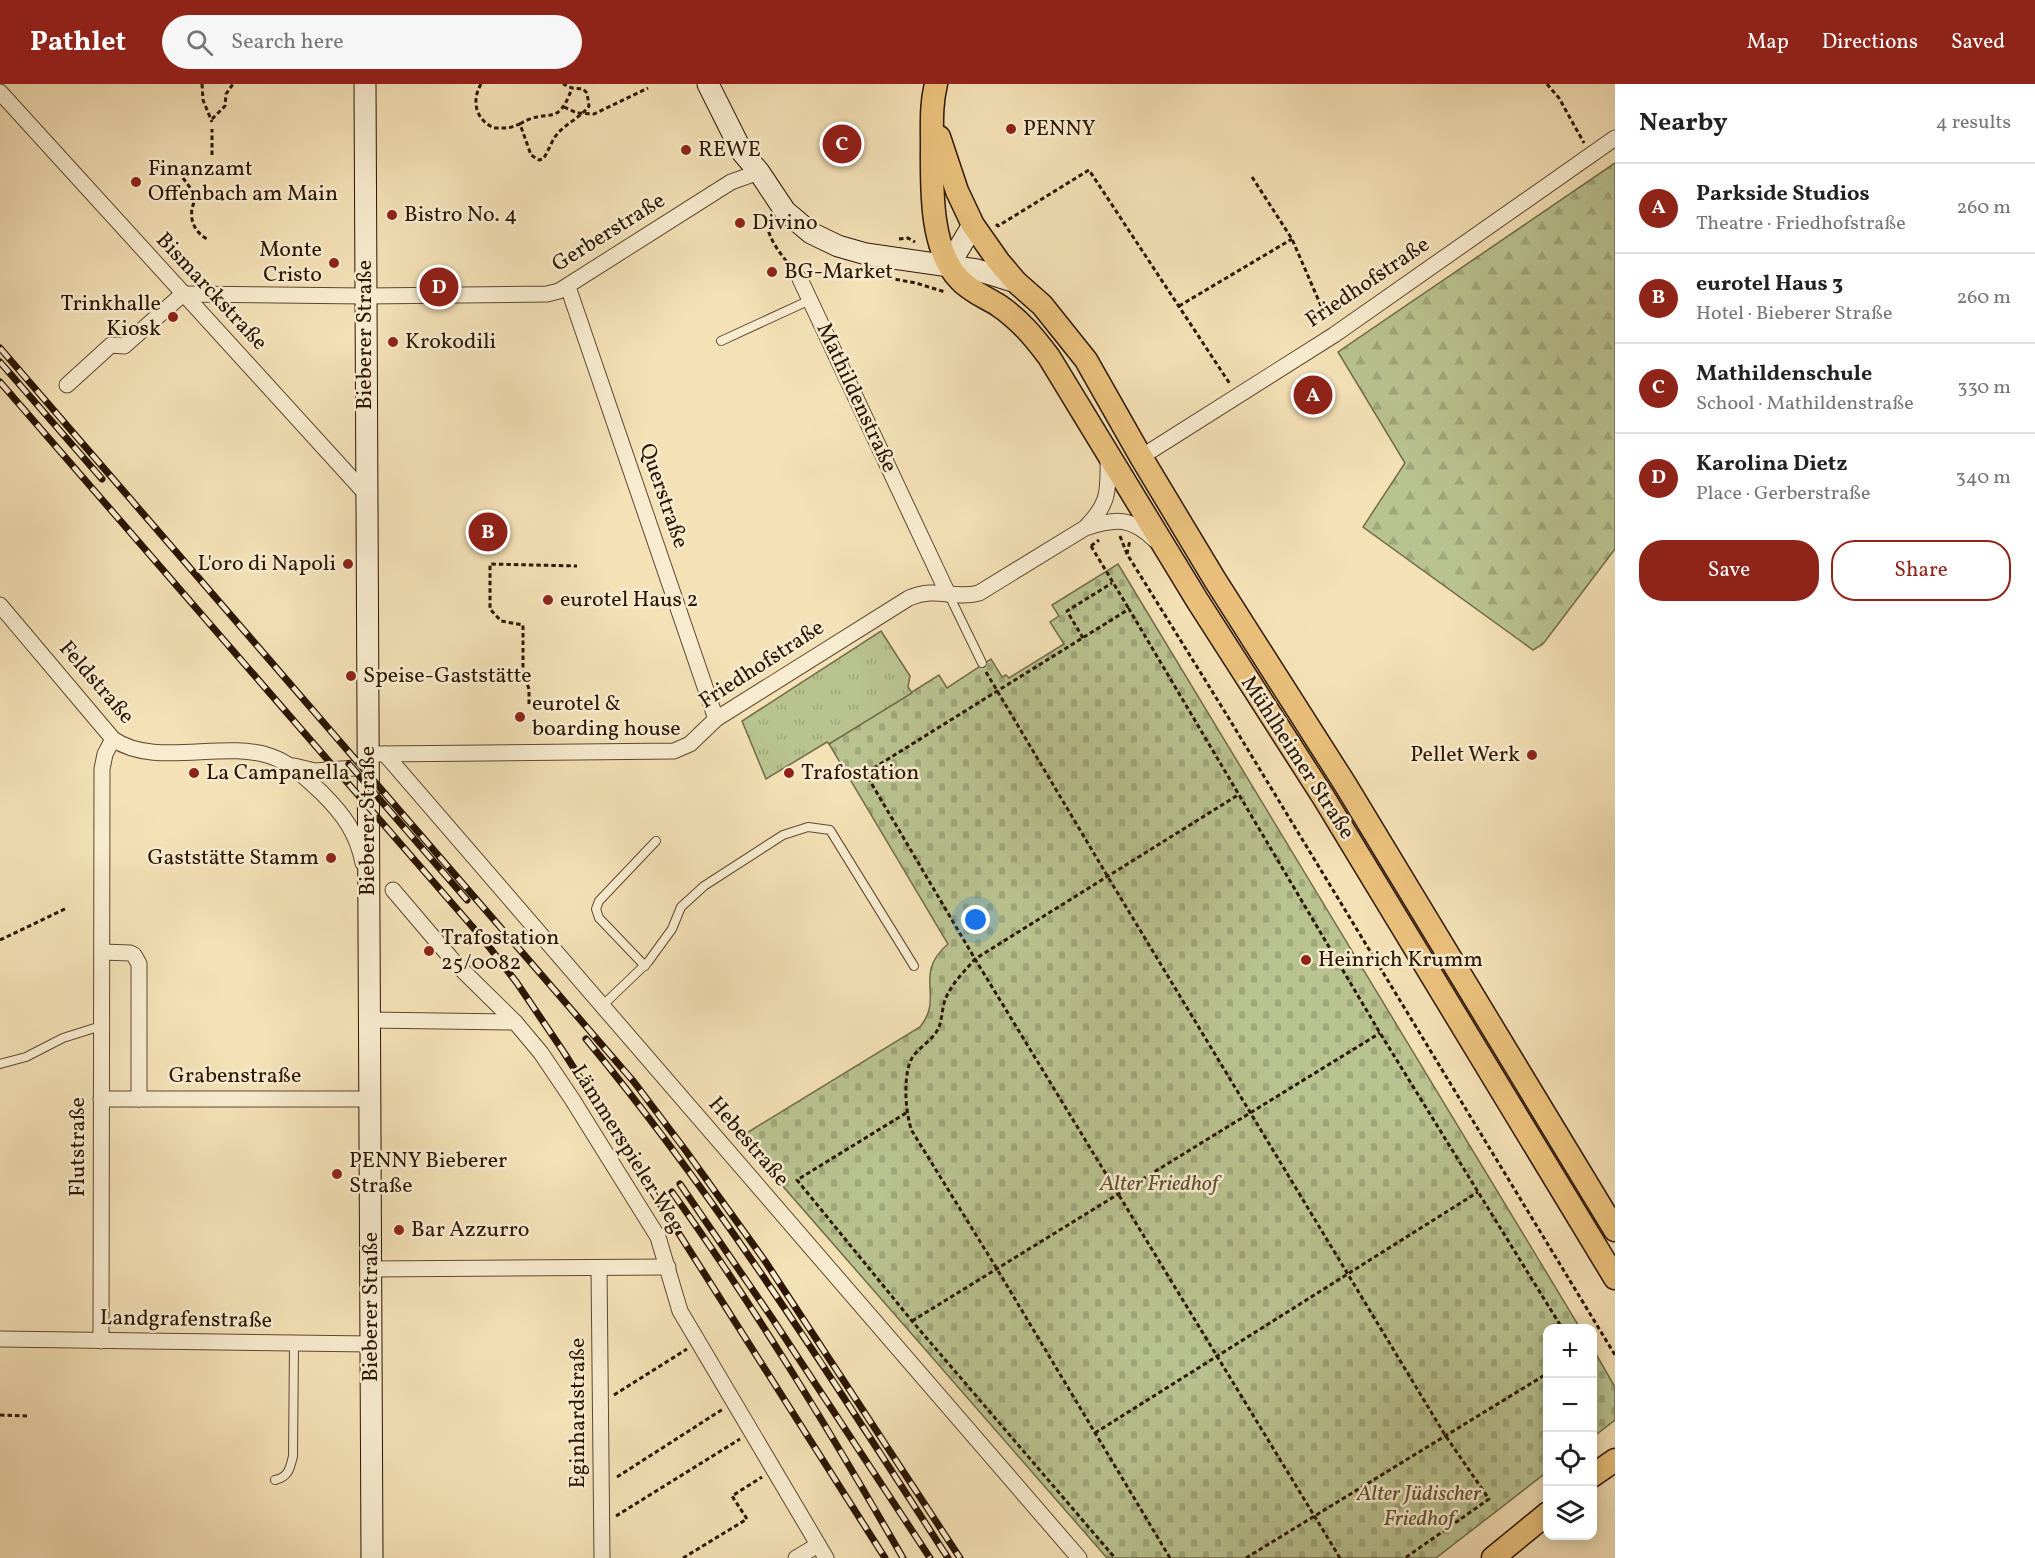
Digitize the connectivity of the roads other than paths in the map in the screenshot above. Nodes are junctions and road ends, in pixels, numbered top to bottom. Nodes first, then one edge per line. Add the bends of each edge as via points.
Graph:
1 (365, 84) edge
2 (708, 84) edge
3 (721, 84) edge
4 (936, 84) edge
5 (0, 92) edge
6 (932, 116) junction
7 (1615, 138) edge
8 (759, 172) junction
9 (983, 224) junction
10 (949, 265) junction
11 (800, 279) road end
12 (1016, 282) junction
13 (568, 287) junction
14 (183, 294) junction
15 (365, 296) junction
16 (810, 300) junction
17 (721, 341) dead end
18 (68, 385) dead end
19 (1108, 452) junction
20 (1141, 457) junction
21 (366, 494) junction
22 (1085, 528) junction
23 (1171, 558) junction
24 (948, 594) junction
25 (0, 605) edge
26 (982, 663) road end
27 (716, 719) junction
28 (113, 739) junction
29 (374, 758) junction
30 (285, 764) junction
31 (656, 840) dead end
32 (368, 882) junction
33 (393, 890) dead end
34 (102, 952) junction
35 (645, 966) junction
36 (914, 966) dead end
37 (601, 1007) junction
38 (369, 1020) junction
39 (515, 1022) junction
40 (101, 1026) junction
41 (0, 1064) edge
42 (101, 1099) junction
43 (139, 1099) junction
44 (370, 1099) junction
45 (1615, 1230) edge
46 (668, 1267) junction
47 (599, 1268) junction
48 (370, 1269) junction
49 (1615, 1278) edge
50 (0, 1339) edge
51 (101, 1341) junction
52 (294, 1343) junction
53 (371, 1344) junction
54 (275, 1480) dead end
55 (1543, 1517) edge
56 (822, 1552) edge
57 (372, 1558) edge
58 (602, 1558) edge
59 (796, 1558) edge
60 (1079, 1558) edge
61 (1493, 1558) edge

1 - 15 street, Bieberer Straße
2 - 8 street via 733,137
3 - 8 street via 752,148
4 - 6 main road
5 - 14 street, Bismarckstraße
6 - 9 main road, Mühlheimer Straße via 947,163
6 - 10 main road via 934,211
7 - 20 street, Friedhofstraße via 1334,335
8 - 10 street via 793,219 822,240 866,254
8 - 13 street, Gerberstraße via 731,182
9 - 10 street via 964,238
9 - 12 main road, Mühlheimer Straße via 999,262
10 - 12 street
10 - 19 main road, Mühlheimer Straße via 968,288 1031,333
11 - 16 street, Mathildenstraße
12 - 20 main road, Mühlheimer Straße via 1042,305 1086,360
13 - 15 street, Gerberstraße via 547,294
13 - 27 street, Querstraße
14 - 15 street, Gerberstraße
14 - 18 street via 124,346 111,345
14 - 21 street, Bismarckstraße
15 - 21 street, Bieberer Straße
16 - 17 lane
16 - 24 street, Mathildenstraße
19 - 22 street, Friedhofstraße via 1106,500
19 - 23 main road, Mühlheimer Straße
20 - 45 main road, Mühlheimer Straße via 1357,803
21 - 29 street, Bieberer Straße
22 - 23 street, Friedhofstraße via 1112,520 1132,523 1145,530
22 - 24 street, Friedhofstraße via 979,593
23 - 49 main road, Mühlheimer Straße via 1324,798
24 - 26 lane
24 - 27 street, Friedhofstraße via 926,592 909,598
25 - 28 street, Feldstraße
27 - 29 street, Friedhofstraße via 690,744 674,752
28 - 30 street, Feldstraße via 143,751 258,753
28 - 34 street, Flutstraße via 102,769
29 - 30 street, Feldstraße via 315,771
29 - 32 street, Bieberer Straße
29 - 37 street, Hebestraße
30 - 32 street, Feldstraße via 311,782 344,818 358,841
31 - 35 lane via 596,909 599,918
32 - 38 street, Bieberer Straße
33 - 39 street, Lämmerspieler Weg via 456,964
34 - 40 street, Flutstraße
34 - 43 street via 130,953 140,964
35 - 36 lane via 672,929 681,908 704,886 783,835 808,827 830,830
35 - 37 lane
37 - 60 street, Hebestraße
38 - 39 street
38 - 44 street, Bieberer Straße
39 - 46 street, Lämmerspieler Weg via 572,1099 658,1238
40 - 41 lane
40 - 42 street, Flutstraße
42 - 43 street, Grabenstraße
42 - 51 street, Flutstraße
43 - 44 street, Grabenstraße
44 - 48 street, Bieberer Straße
46 - 47 street
46 - 56 street, Lämmerspieler Weg via 677,1302
47 - 48 street
47 - 58 street, Eginhardstraße
48 - 53 street, Bieberer Straße
50 - 51 street, Landgrafenstraße
51 - 52 street, Landgrafenstraße
52 - 53 street, Landgrafenstraße
52 - 54 lane via 293,1456 288,1473
53 - 57 street, Bieberer Straße
55 - 61 main road
56 - 59 street

